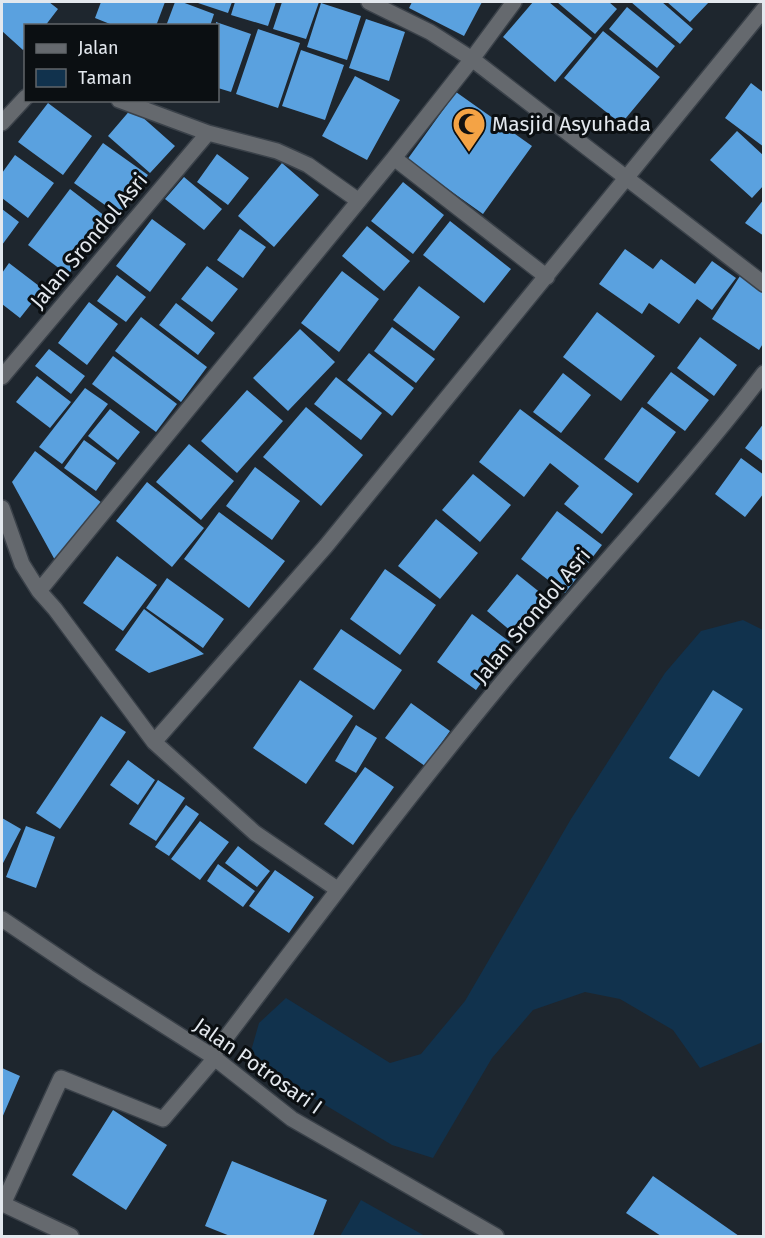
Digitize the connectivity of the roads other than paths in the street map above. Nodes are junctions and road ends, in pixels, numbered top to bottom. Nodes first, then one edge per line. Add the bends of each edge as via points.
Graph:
1 (369, 2) edge
2 (514, 2) edge
3 (764, 9) edge
4 (472, 59) junction
5 (24, 99) edge
6 (124, 102) edge
7 (2, 123) edge
8 (208, 133) junction
9 (394, 158) junction
10 (627, 179) junction
11 (359, 201) junction
12 (547, 277) junction
13 (764, 284) edge
14 (764, 373) edge
15 (2, 377) edge
16 (2, 508) edge
17 (39, 591) junction
18 (154, 742) junction
19 (337, 889) junction
20 (2, 919) edge
21 (213, 1057) junction
22 (2, 1204) edge
23 (71, 1236) edge
24 (496, 1236) edge

1 - 4 street via 430,32
2 - 4 street
3 - 10 street
4 - 9 street
4 - 10 street
5 - 7 street
6 - 8 street
8 - 11 street via 277,151 308,165
8 - 15 street, Jalan Srondol Asri
9 - 11 street
9 - 12 street
10 - 12 street
10 - 13 street
11 - 17 street
12 - 18 street via 326,546
14 - 19 street, Jalan Srondol Asri via 719,432 509,674
16 - 17 street via 22,564
17 - 18 street
18 - 19 street via 255,833
19 - 21 street, Jalan Srondol Asri
20 - 21 street, Jalan Potrosari I
21 - 22 street, Jalan Srondol Asri via 163,1119 61,1078
21 - 24 street, Jalan Potrosari I via 292,1119
22 - 23 street

